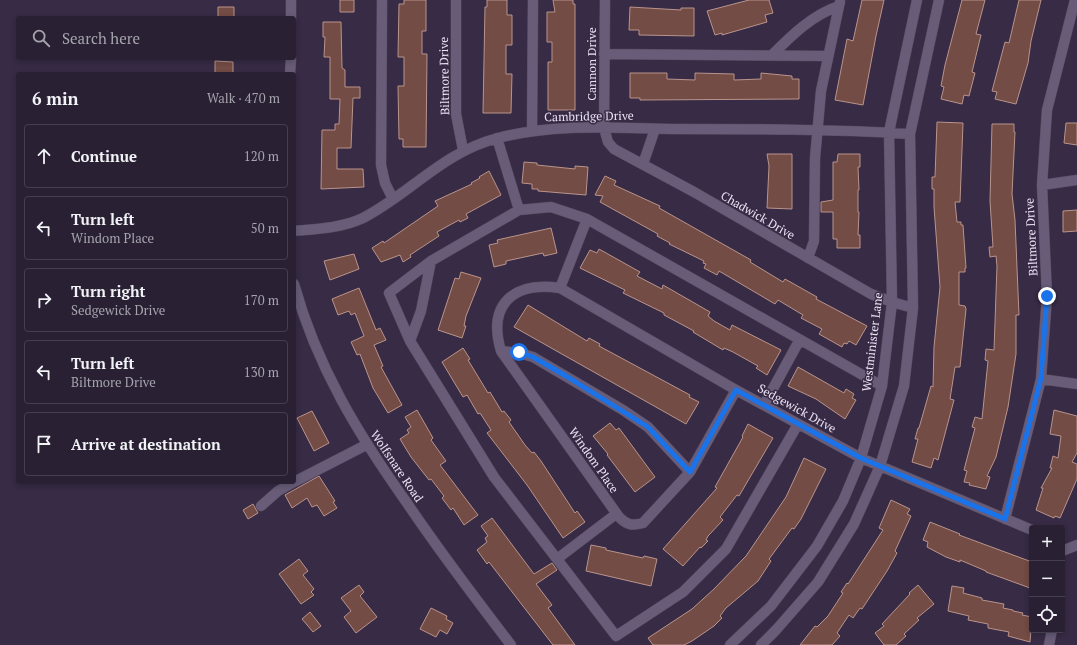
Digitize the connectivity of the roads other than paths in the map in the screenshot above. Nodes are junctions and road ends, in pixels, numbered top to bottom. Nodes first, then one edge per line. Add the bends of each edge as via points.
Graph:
1 (291, 0) edge
2 (382, 0) edge
3 (456, 0) edge
4 (533, 0) edge
5 (605, 0) edge
6 (917, 0) edge
7 (939, 0) edge
8 (1075, 0) edge
9 (840, 3) edge
10 (291, 16) edge
11 (604, 54) junction
12 (772, 55) junction
13 (828, 56) junction
14 (291, 60) edge
15 (290, 72) edge
16 (604, 128) junction
17 (655, 129) junction
18 (532, 130) junction
19 (816, 130) junction
20 (889, 132) junction
21 (910, 134) junction
22 (497, 138) junction
23 (463, 150) junction
24 (643, 164) junction
25 (1077, 180) edge
26 (1042, 185) junction
27 (393, 198) junction
28 (519, 210) junction
29 (587, 219) junction
30 (296, 231) edge
31 (808, 258) junction
32 (431, 261) junction
33 (560, 288) junction
34 (296, 290) edge
35 (892, 302) junction
36 (913, 308) junction
37 (410, 341) junction
38 (799, 341) junction
39 (501, 351) junction
40 (1041, 378) junction
41 (1077, 384) edge
42 (882, 386) junction
43 (736, 390) junction
44 (764, 405) junction
45 (798, 424) junction
46 (366, 445) junction
47 (861, 458) junction
48 (880, 466) junction
49 (690, 472) junction
50 (296, 481) edge
51 (290, 484) edge
52 (261, 506) dead end
53 (616, 514) junction
54 (1005, 519) junction
55 (1029, 529) edge
56 (1077, 545) edge
57 (1065, 550) edge
58 (557, 559) junction
59 (1051, 633) edge
60 (511, 645) edge
61 (730, 645) edge
62 (761, 645) edge
63 (1049, 645) edge

1 - 10 street
2 - 27 street via 381,165 385,183
3 - 23 street, Biltmore Drive via 456,114
4 - 18 street
5 - 11 street, Cannon Drive
6 - 20 street, Westminister Lane
7 - 21 street
8 - 26 street, Biltmore Drive via 1047,110
9 - 12 street via 805,24
9 - 13 street
11 - 12 street
11 - 16 street, Cannon Drive
12 - 13 street
13 - 19 street via 820,91
14 - 15 street
16 - 17 street, Cambridge Drive
16 - 18 street, Cambridge Drive
16 - 24 street, Chadwick Drive via 608,142 614,149
17 - 19 street, Cambridge Drive
17 - 24 street
18 - 22 street, Cambridge Drive
19 - 20 street, Cambridge Drive
19 - 31 street via 814,241
20 - 21 street, Cambridge Drive
20 - 35 street, Westminister Lane
21 - 36 street
22 - 23 street, Cambridge Drive
22 - 28 street
23 - 27 street, Cambridge Drive
24 - 31 street, Chadwick Drive
25 - 26 street
26 - 40 street, Biltmore Drive via 1047,296
27 - 30 street, Cambridge Drive via 363,218 342,226
28 - 29 street via 551,207
28 - 32 street
29 - 33 street
29 - 38 street
31 - 35 street, Chadwick Drive via 872,294
32 - 37 street via 421,311
32 - 37 street via 389,293
33 - 39 street, Windom Place via 529,288 508,299 502,306 498,318 496,335
33 - 43 street, Sedgewick Drive
34 - 46 street, Wolfsnare Road via 311,337 337,393
35 - 36 street, Chadwick Drive
35 - 42 street, Westminister Lane
36 - 48 street via 904,386
37 - 58 street via 494,477
38 - 42 street
38 - 44 street
39 - 49 street via 519,352 533,357 623,410 648,427
39 - 53 street, Windom Place
40 - 41 street
40 - 54 street, Biltmore Drive
42 - 47 street, Westminister Lane
43 - 44 street, Sedgewick Drive
43 - 49 street, Windom Place
44 - 45 street, Sedgewick Drive
45 - 47 street, Sedgewick Drive
45 - 58 street via 726,549 683,592 616,636
46 - 50 street
46 - 60 street, Wolfsnare Road via 447,561
47 - 48 street, Sedgewick Drive
47 - 61 street, Westminister Lane via 843,501 817,546 771,606
48 - 54 street, Sedgewick Drive
48 - 62 street via 854,524 818,582
49 - 53 street, Windom Place via 643,523 626,524
51 - 52 street
53 - 58 street
54 - 55 street, Sedgewick Drive
56 - 57 street
59 - 63 street

